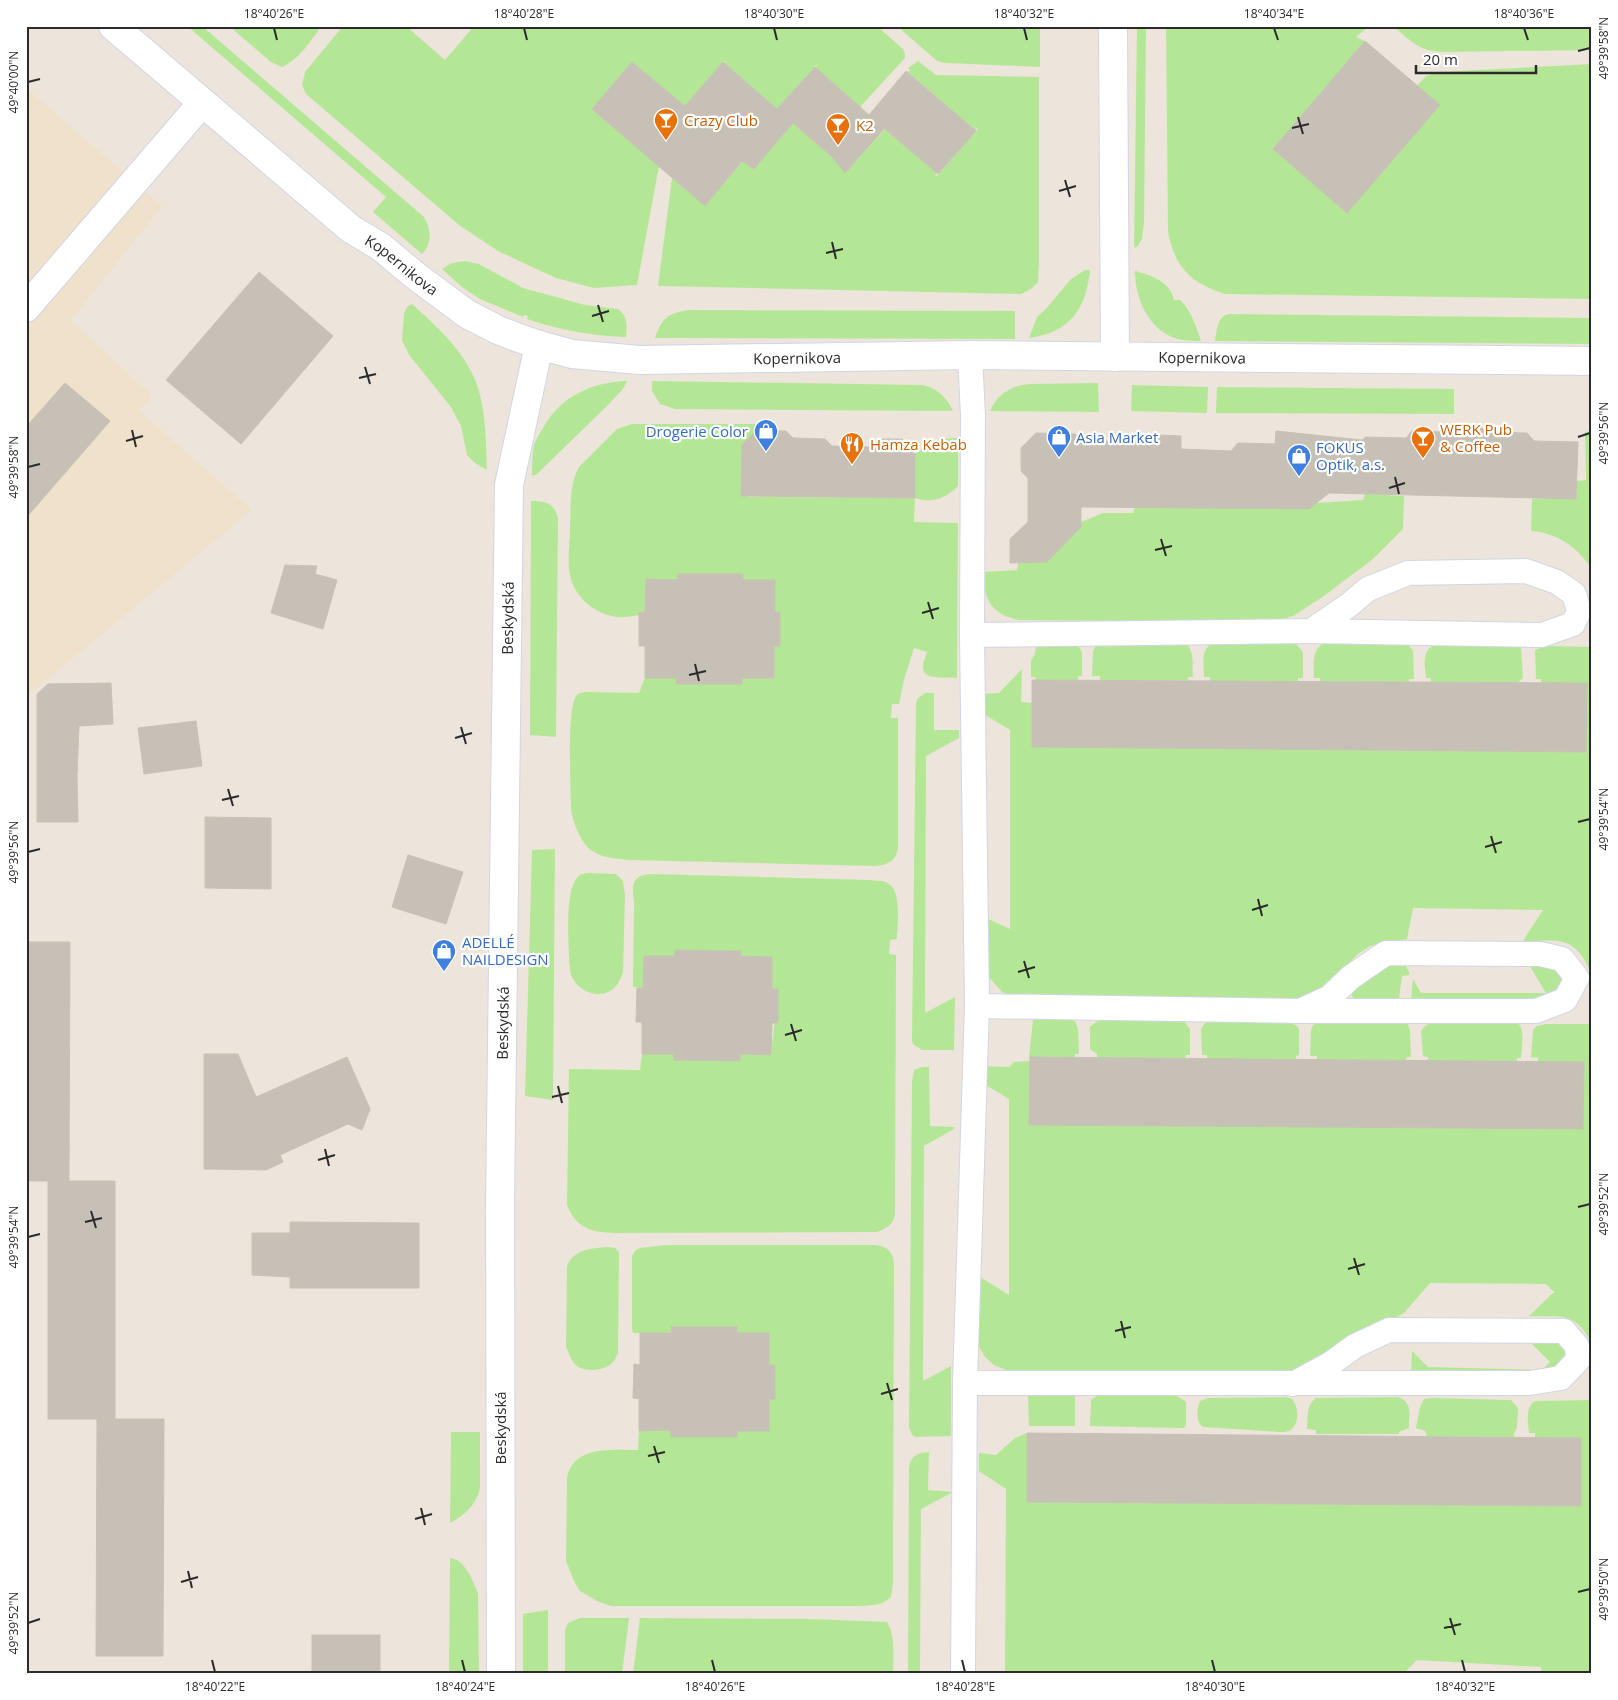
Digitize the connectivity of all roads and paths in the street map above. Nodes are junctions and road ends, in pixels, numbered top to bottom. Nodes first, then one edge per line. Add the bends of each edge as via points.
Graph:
1 (113, 26) edge
2 (1113, 26) edge
3 (202, 103) junction
4 (26, 308) edge
5 (539, 345) junction
6 (970, 354) junction
7 (1115, 357) junction
8 (1592, 361) edge
9 (1311, 632) junction
10 (972, 635) junction
11 (977, 1006) junction
12 (1300, 1011) junction
13 (965, 1383) junction
14 (1293, 1384) junction
15 (501, 1674) edge
16 (963, 1674) edge

1 - 3 street, Kopernikova
2 - 7 street
3 - 4 street
3 - 5 street, Kopernikova via 351,229 382,247 468,314 498,330
5 - 6 street, Kopernikova via 572,354 639,360
5 - 15 street, Beskydská via 509,485 500,1205
6 - 7 street, Kopernikova
6 - 10 lane via 973,416
7 - 8 street, Kopernikova
9 - 9 lane via 1542,635 1573,624 1579,611 1574,594 1557,582 1526,570 1408,573 1368,589
9 - 10 lane
10 - 11 lane
11 - 12 lane
11 - 13 lane
12 - 12 lane via 1536,1011 1566,1000 1577,978 1562,959 1540,954 1386,953 1351,977 1330,997
13 - 14 lane
13 - 16 lane
14 - 14 lane via 1530,1383 1560,1378 1578,1360 1577,1346 1564,1331 1389,1330 1355,1346

